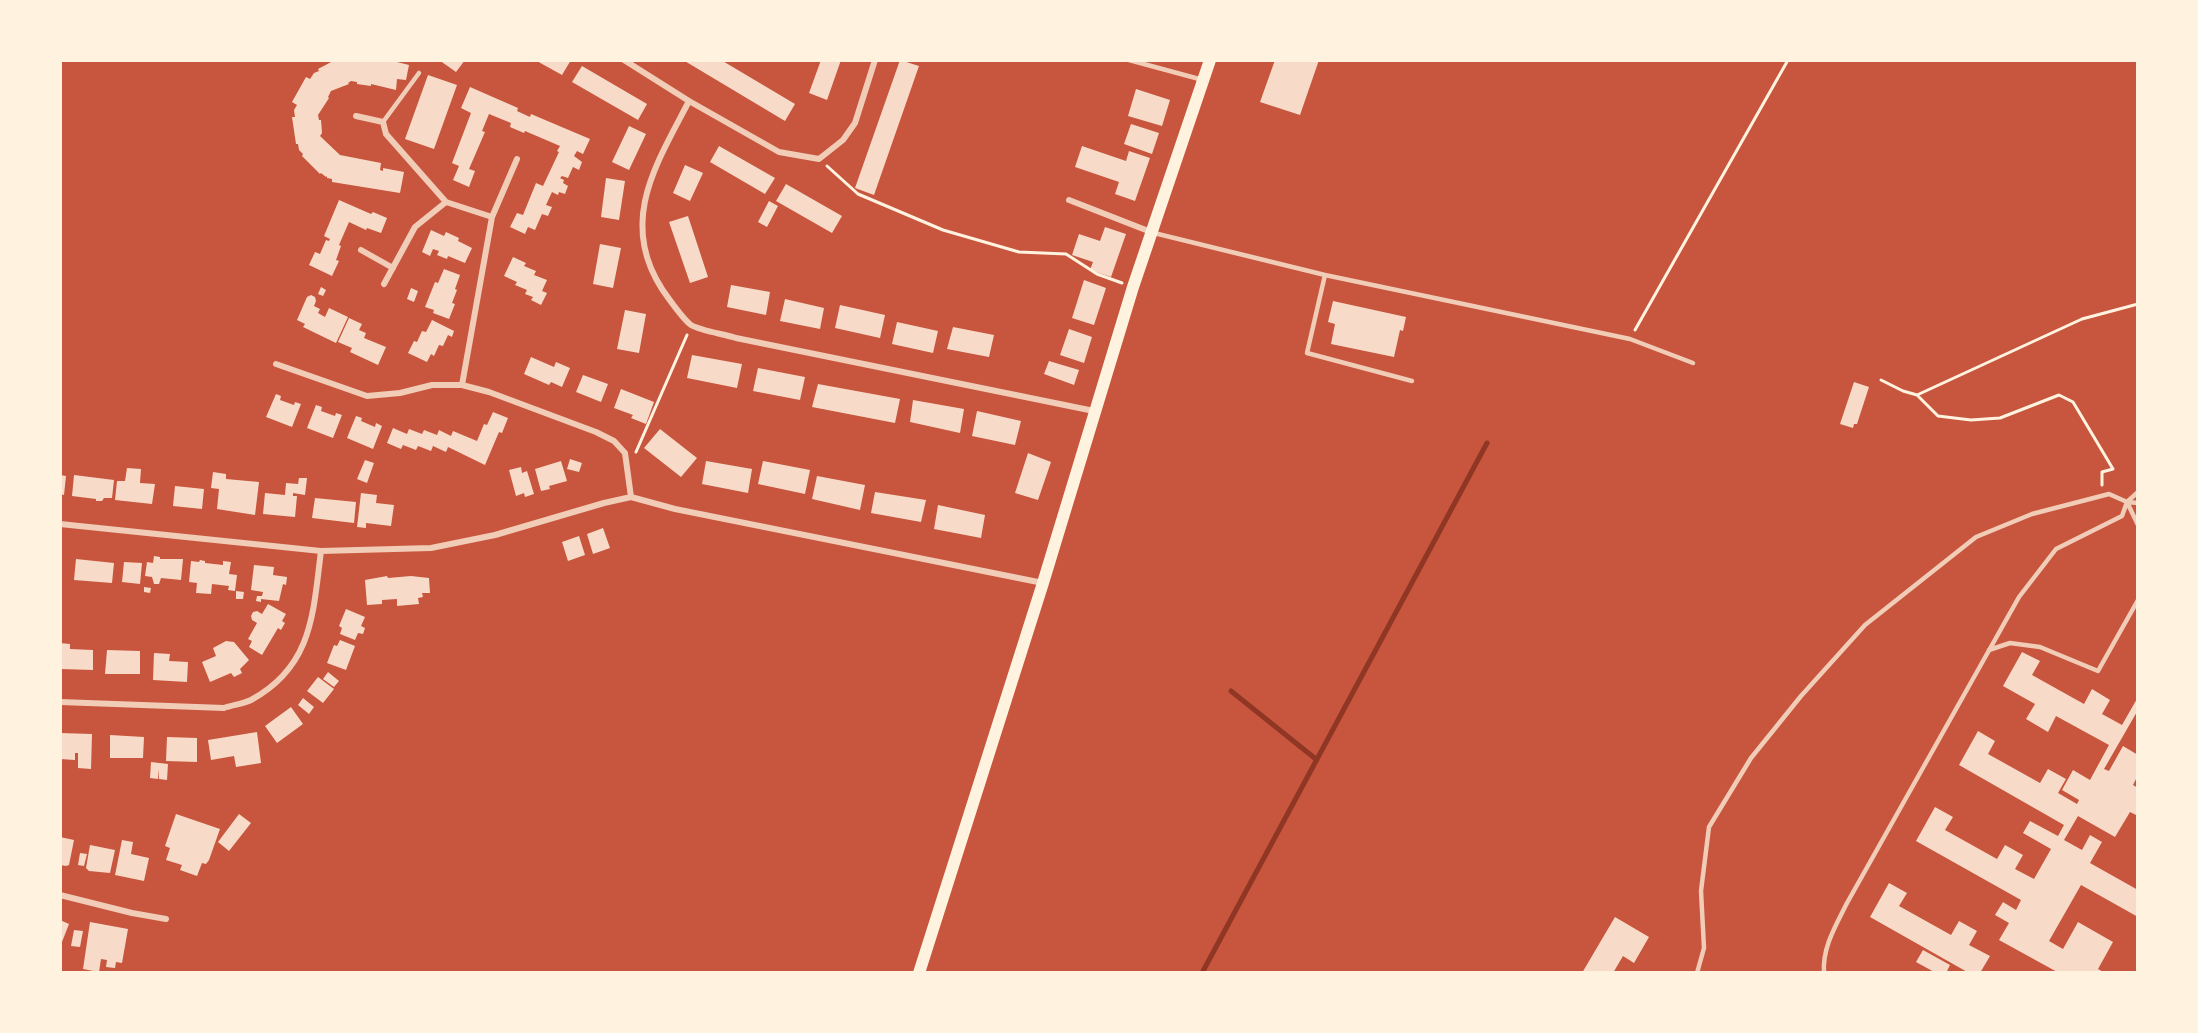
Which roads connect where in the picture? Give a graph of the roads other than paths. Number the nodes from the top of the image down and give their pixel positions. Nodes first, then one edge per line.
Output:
1 (624, 60) edge
2 (875, 60) edge
3 (1129, 60) edge
4 (1210, 60) edge
5 (419, 74) dead end
6 (1203, 80) junction
7 (689, 101) junction
8 (356, 116) dead end
9 (383, 122) junction
10 (517, 159) dead end
11 (1069, 200) dead end
12 (446, 202) junction
13 (492, 217) junction
14 (1151, 232) junction
15 (361, 250) dead end
16 (393, 268) junction
17 (1325, 275) junction
18 (384, 284) dead end
19 (1693, 363) dead end
20 (276, 364) dead end
21 (1412, 381) dead end
22 (462, 385) junction
23 (1094, 411) junction
24 (2138, 492) edge
25 (631, 497) junction
26 (2127, 502) junction
27 (2138, 503) edge
28 (60, 524) edge
29 (2138, 525) edge
30 (321, 551) junction
31 (1043, 583) junction
32 (2138, 600) edge
33 (1989, 650) junction
34 (60, 702) edge
35 (60, 896) edge
36 (166, 919) dead end
37 (919, 973) edge
38 (1697, 973) edge
39 (1824, 973) edge

1 - 7 street
2 - 7 street
3 - 6 lane
4 - 6 main road
5 - 9 lane
6 - 14 main road
7 - 23 street
8 - 9 street
9 - 12 street
10 - 13 street
11 - 14 street
12 - 13 street
12 - 16 street
13 - 22 street
14 - 17 lane
14 - 23 main road
15 - 16 street
16 - 18 street
17 - 19 lane
17 - 21 lane
20 - 22 street
22 - 25 street
23 - 31 main road
24 - 26 lane
25 - 30 street
25 - 31 street
26 - 27 lane
26 - 29 lane
26 - 33 lane
26 - 38 lane
28 - 30 street
30 - 34 street
31 - 37 main road
32 - 33 lane
33 - 39 lane
35 - 36 street

